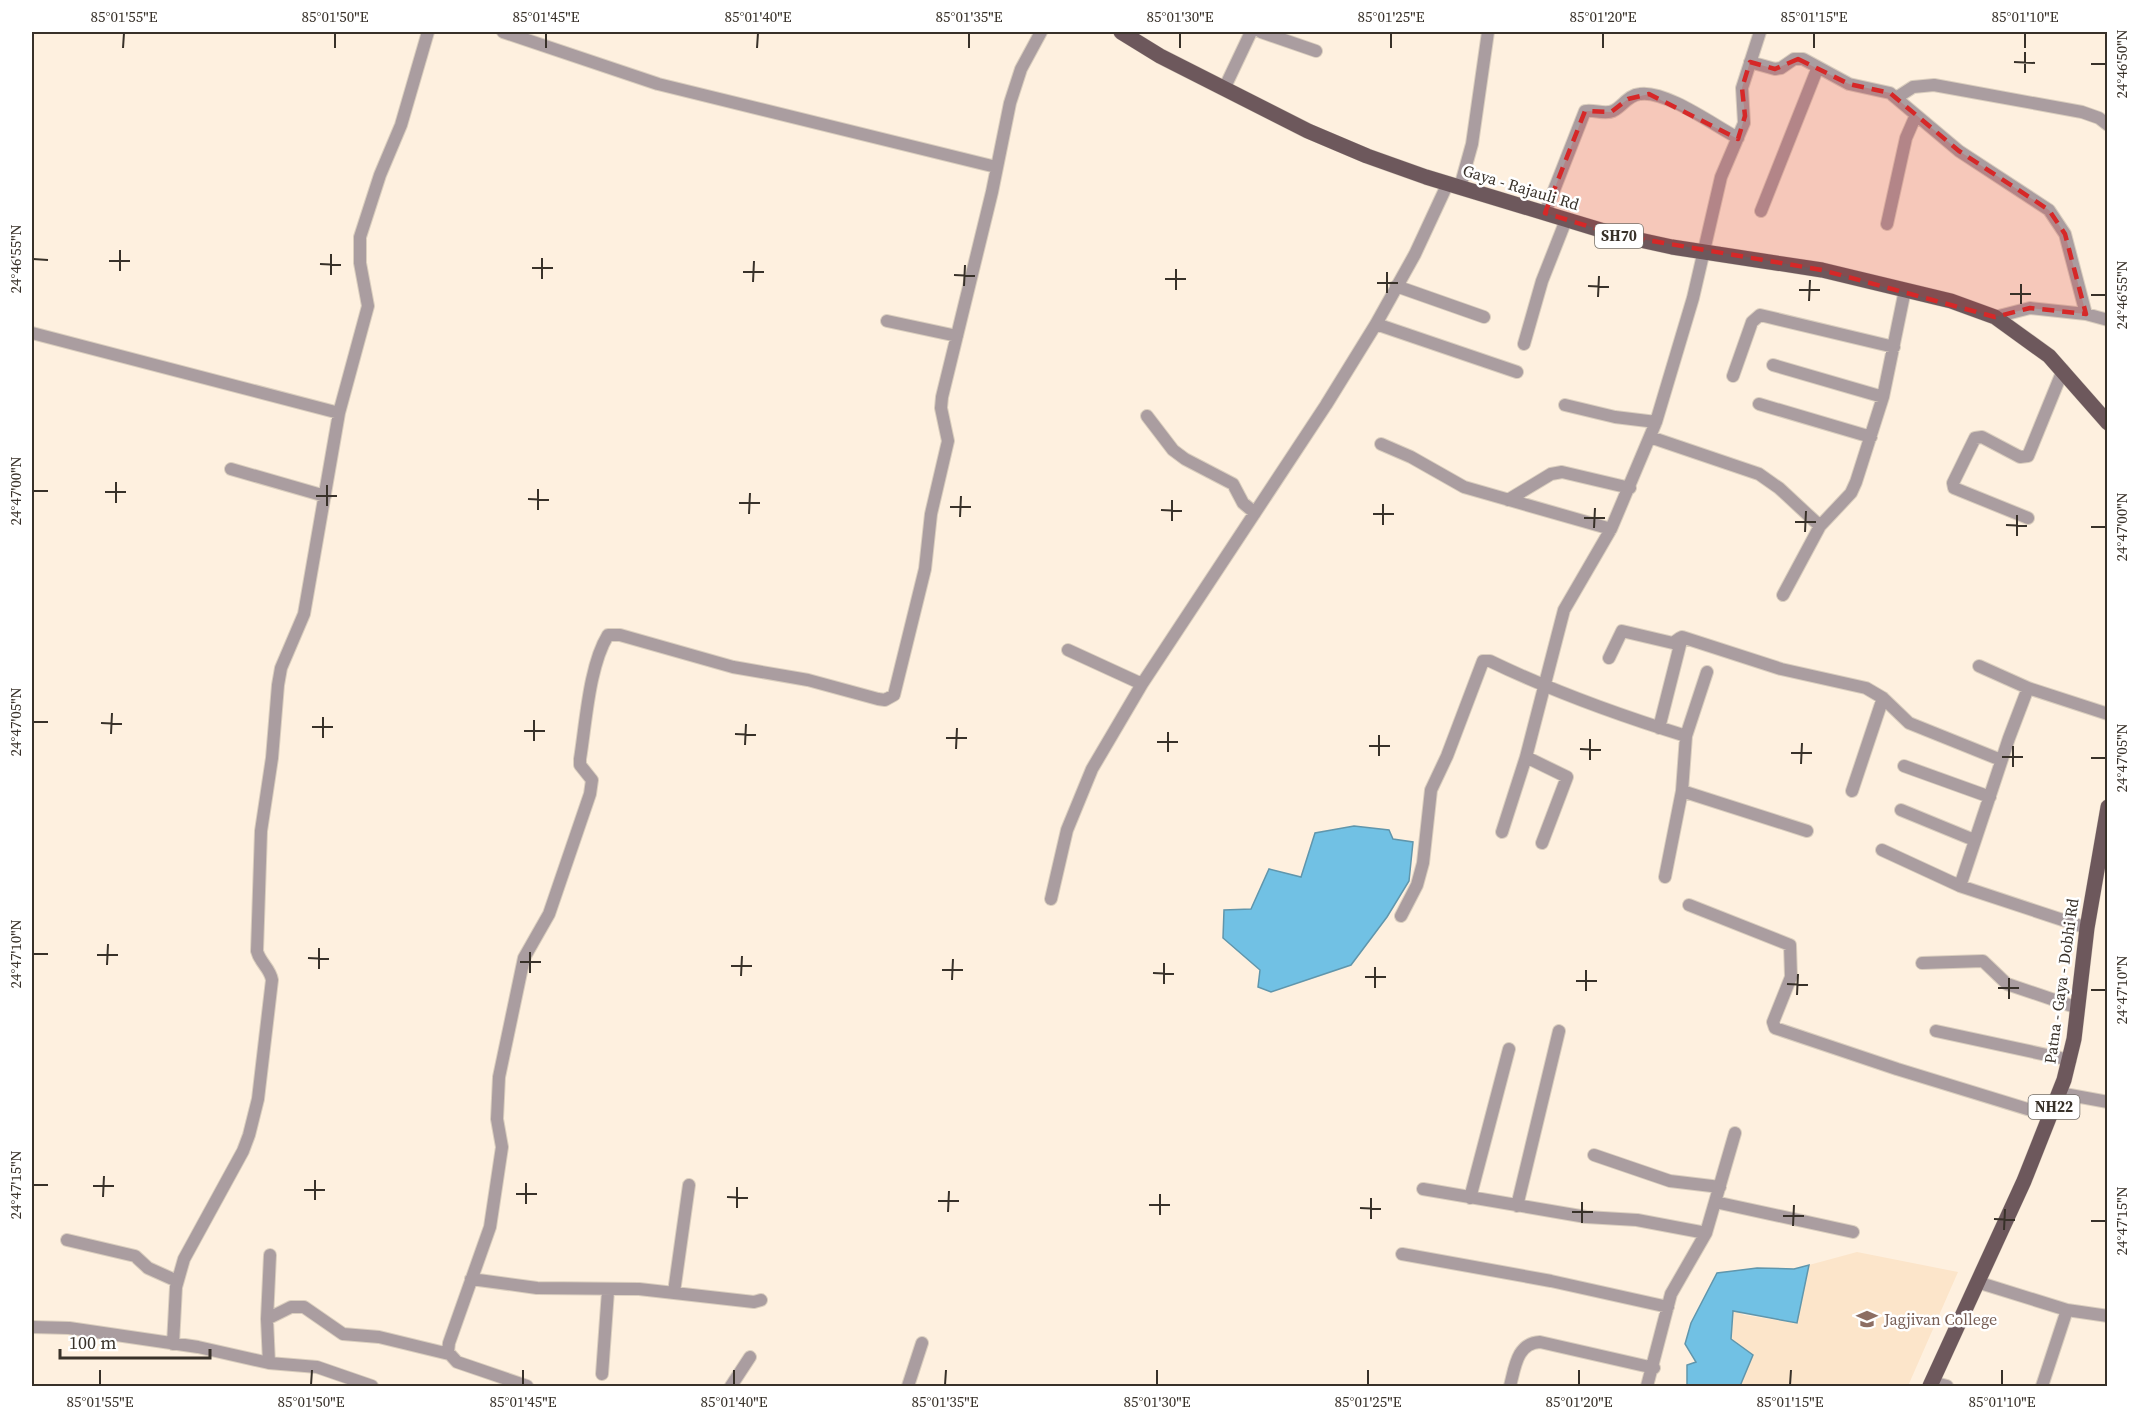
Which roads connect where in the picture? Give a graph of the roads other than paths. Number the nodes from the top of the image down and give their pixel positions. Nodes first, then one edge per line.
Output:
1 (428, 32) edge
2 (503, 32) edge
3 (1121, 32) edge
4 (1251, 32) edge
5 (1261, 32) edge
6 (1488, 32) edge
7 (1760, 32) edge
8 (1037, 33) edge
9 (1139, 37) edge
10 (1316, 51) dead end
11 (1750, 62) junction
12 (1818, 67) junction
13 (1224, 89) junction
14 (1896, 98) junction
15 (1916, 115) junction
16 (2108, 125) edge
17 (1738, 138) junction
18 (996, 167) junction
19 (1454, 185) junction
20 (1761, 211) dead end
21 (1545, 213) junction
22 (1566, 219) junction
23 (1887, 224) dead end
24 (1703, 252) junction
25 (1396, 286) junction
26 (1905, 290) junction
27 (2086, 314) junction
28 (1484, 317) dead end
29 (1995, 317) junction
30 (2108, 320) edge
31 (888, 321) dead end
32 (1376, 324) junction
33 (32, 333) edge
34 (957, 336) junction
35 (1524, 344) dead end
36 (1894, 347) junction
37 (1773, 365) dead end
38 (2063, 370) junction
39 (1517, 372) dead end
40 (1733, 376) dead end
41 (1883, 397) junction
42 (1758, 404) dead end
43 (1565, 405) dead end
44 (339, 413) junction
45 (1147, 416) dead end
46 (1656, 422) junction
47 (2108, 423) edge
48 (1650, 437) junction
49 (1871, 437) junction
50 (1381, 444) dead end
51 (231, 469) dead end
52 (1630, 488) junction
53 (325, 496) junction
54 (1508, 500) junction
55 (1255, 513) junction
56 (2028, 518) dead end
57 (1820, 526) junction
58 (1611, 529) junction
59 (1784, 595) dead end
60 (1680, 638) junction
61 (1068, 650) dead end
62 (1609, 658) dead end
63 (1979, 666) dead end
64 (1707, 672) dead end
65 (1142, 684) junction
66 (1543, 687) junction
67 (2028, 688) junction
68 (1883, 698) junction
69 (2108, 714) edge
70 (1659, 728) junction
71 (1686, 736) junction
72 (1526, 757) junction
73 (2001, 759) junction
74 (1905, 766) dead end
75 (1682, 791) junction
76 (1852, 791) dead end
77 (1990, 797) junction
78 (2108, 807) edge
79 (1901, 810) dead end
80 (1807, 831) dead end
81 (1502, 832) dead end
82 (1974, 840) junction
83 (1542, 843) dead end
84 (1882, 850) dead end
85 (1665, 877) dead end
86 (1960, 886) junction
87 (1051, 899) dead end
88 (1689, 905) dead end
89 (1401, 916) dead end
90 (2087, 928) junction
91 (1923, 963) dead end
92 (2078, 1008) junction
93 (1559, 1031) dead end
94 (1936, 1031) dead end
95 (1509, 1049) dead end
96 (2070, 1060) junction
97 (2059, 1093) junction
98 (2108, 1102) edge
99 (2050, 1116) junction
100 (1735, 1133) dead end
101 (1594, 1155) dead end
102 (689, 1185) dead end
103 (1720, 1187) junction
104 (1423, 1189) dead end
105 (1470, 1198) junction
106 (1715, 1202) junction
107 (1517, 1206) junction
108 (1853, 1232) dead end
109 (1706, 1233) junction
110 (67, 1240) dead end
111 (1402, 1254) dead end
112 (270, 1255) dead end
113 (471, 1279) junction
114 (177, 1281) junction
115 (1977, 1282) junction
116 (608, 1291) junction
117 (674, 1292) junction
118 (761, 1300) dead end
119 (1668, 1307) junction
120 (2067, 1310) junction
121 (2108, 1316) edge
122 (267, 1319) junction
123 (32, 1327) edge
124 (922, 1342) dead end
125 (173, 1344) junction
126 (449, 1354) junction
127 (750, 1357) dead end
128 (269, 1363) junction
129 (1654, 1368) junction
130 (602, 1374) dead end
131 (1931, 1384) edge
132 (372, 1386) edge
133 (527, 1386) edge
134 (731, 1386) edge
135 (908, 1386) edge
136 (1510, 1386) edge
137 (1647, 1386) edge
138 (1947, 1386) edge
139 (2042, 1386) edge

1 - 44 street
2 - 18 street
3 - 9 main road, Gaya - Rajauli Rd / SH70
4 - 13 street
5 - 10 street
6 - 19 street
7 - 11 street
8 - 18 street
9 - 13 main road, Gaya - Rajauli Rd / SH70
11 - 12 street
11 - 17 street
12 - 14 street
12 - 20 street
13 - 19 main road, Gaya - Rajauli Rd / SH70
14 - 15 street
14 - 16 street
15 - 23 street
15 - 27 street
17 - 21 street
17 - 24 street
18 - 34 street
19 - 21 main road, Gaya - Rajauli Rd / SH70
19 - 25 street
21 - 22 main road, Gaya - Rajauli Rd / SH70
22 - 24 main road, Gaya - Rajauli Rd / SH70
22 - 35 street
24 - 26 main road, Gaya - Rajauli Rd / SH70
24 - 46 street
25 - 28 street
25 - 32 street
26 - 29 main road, Gaya - Rajauli Rd / SH70
26 - 36 street
27 - 29 street
27 - 30 street
29 - 38 main road, Gaya - Rajauli Rd / SH70
31 - 34 street
32 - 39 street
32 - 55 street
33 - 44 street
34 - 113 street
36 - 40 street
36 - 41 street
37 - 41 street
38 - 47 main road, Gaya - Rajauli Rd / SH70
38 - 56 street
41 - 49 street
42 - 49 street
43 - 46 street
44 - 53 street
45 - 55 street
46 - 48 street
48 - 52 street
48 - 57 street
49 - 57 street
50 - 54 street
51 - 53 street
52 - 54 street
52 - 58 street
53 - 114 street
54 - 58 street
55 - 65 street
57 - 59 street
58 - 66 street
60 - 62 street
60 - 68 street
60 - 70 street
61 - 65 street
63 - 67 street
64 - 71 street
65 - 87 street
66 - 70 street
66 - 72 street
66 - 89 street
67 - 69 street
67 - 73 street
68 - 73 street
68 - 76 street
70 - 71 street
71 - 75 street
72 - 81 street
72 - 83 street
73 - 77 street
74 - 77 street
75 - 80 street
75 - 85 street
77 - 82 street
78 - 90 main road, Patna - Gaya - Dobhi Rd / NH22
79 - 82 street
82 - 86 street
84 - 86 street
86 - 90 street
88 - 99 street
90 - 92 main road, Patna - Gaya - Dobhi Rd / NH22
91 - 92 street
92 - 96 main road, Patna - Gaya - Dobhi Rd / NH22
93 - 107 street
94 - 96 street
95 - 105 street
96 - 97 main road, Patna - Gaya - Dobhi Rd / NH22
97 - 98 street
97 - 99 main road, Patna - Gaya - Dobhi Rd / NH22
99 - 115 main road, Patna - Gaya - Dobhi Rd / NH22
100 - 103 street
101 - 103 street
102 - 117 street
103 - 106 street
104 - 105 street
105 - 107 street
106 - 108 street
106 - 109 street
107 - 109 street
109 - 119 street
110 - 114 street
111 - 119 street
112 - 122 street
113 - 116 street
113 - 126 street
114 - 125 street
115 - 120 street
115 - 131 main road, Patna - Gaya - Dobhi Rd / NH22
116 - 117 street
116 - 130 street
117 - 118 street
119 - 129 street
120 - 121 street
120 - 139 street
122 - 126 street
122 - 128 street
123 - 125 street
124 - 135 street
125 - 128 street
126 - 133 street
127 - 134 street
128 - 132 street
129 - 136 street
129 - 137 street
131 - 138 street

